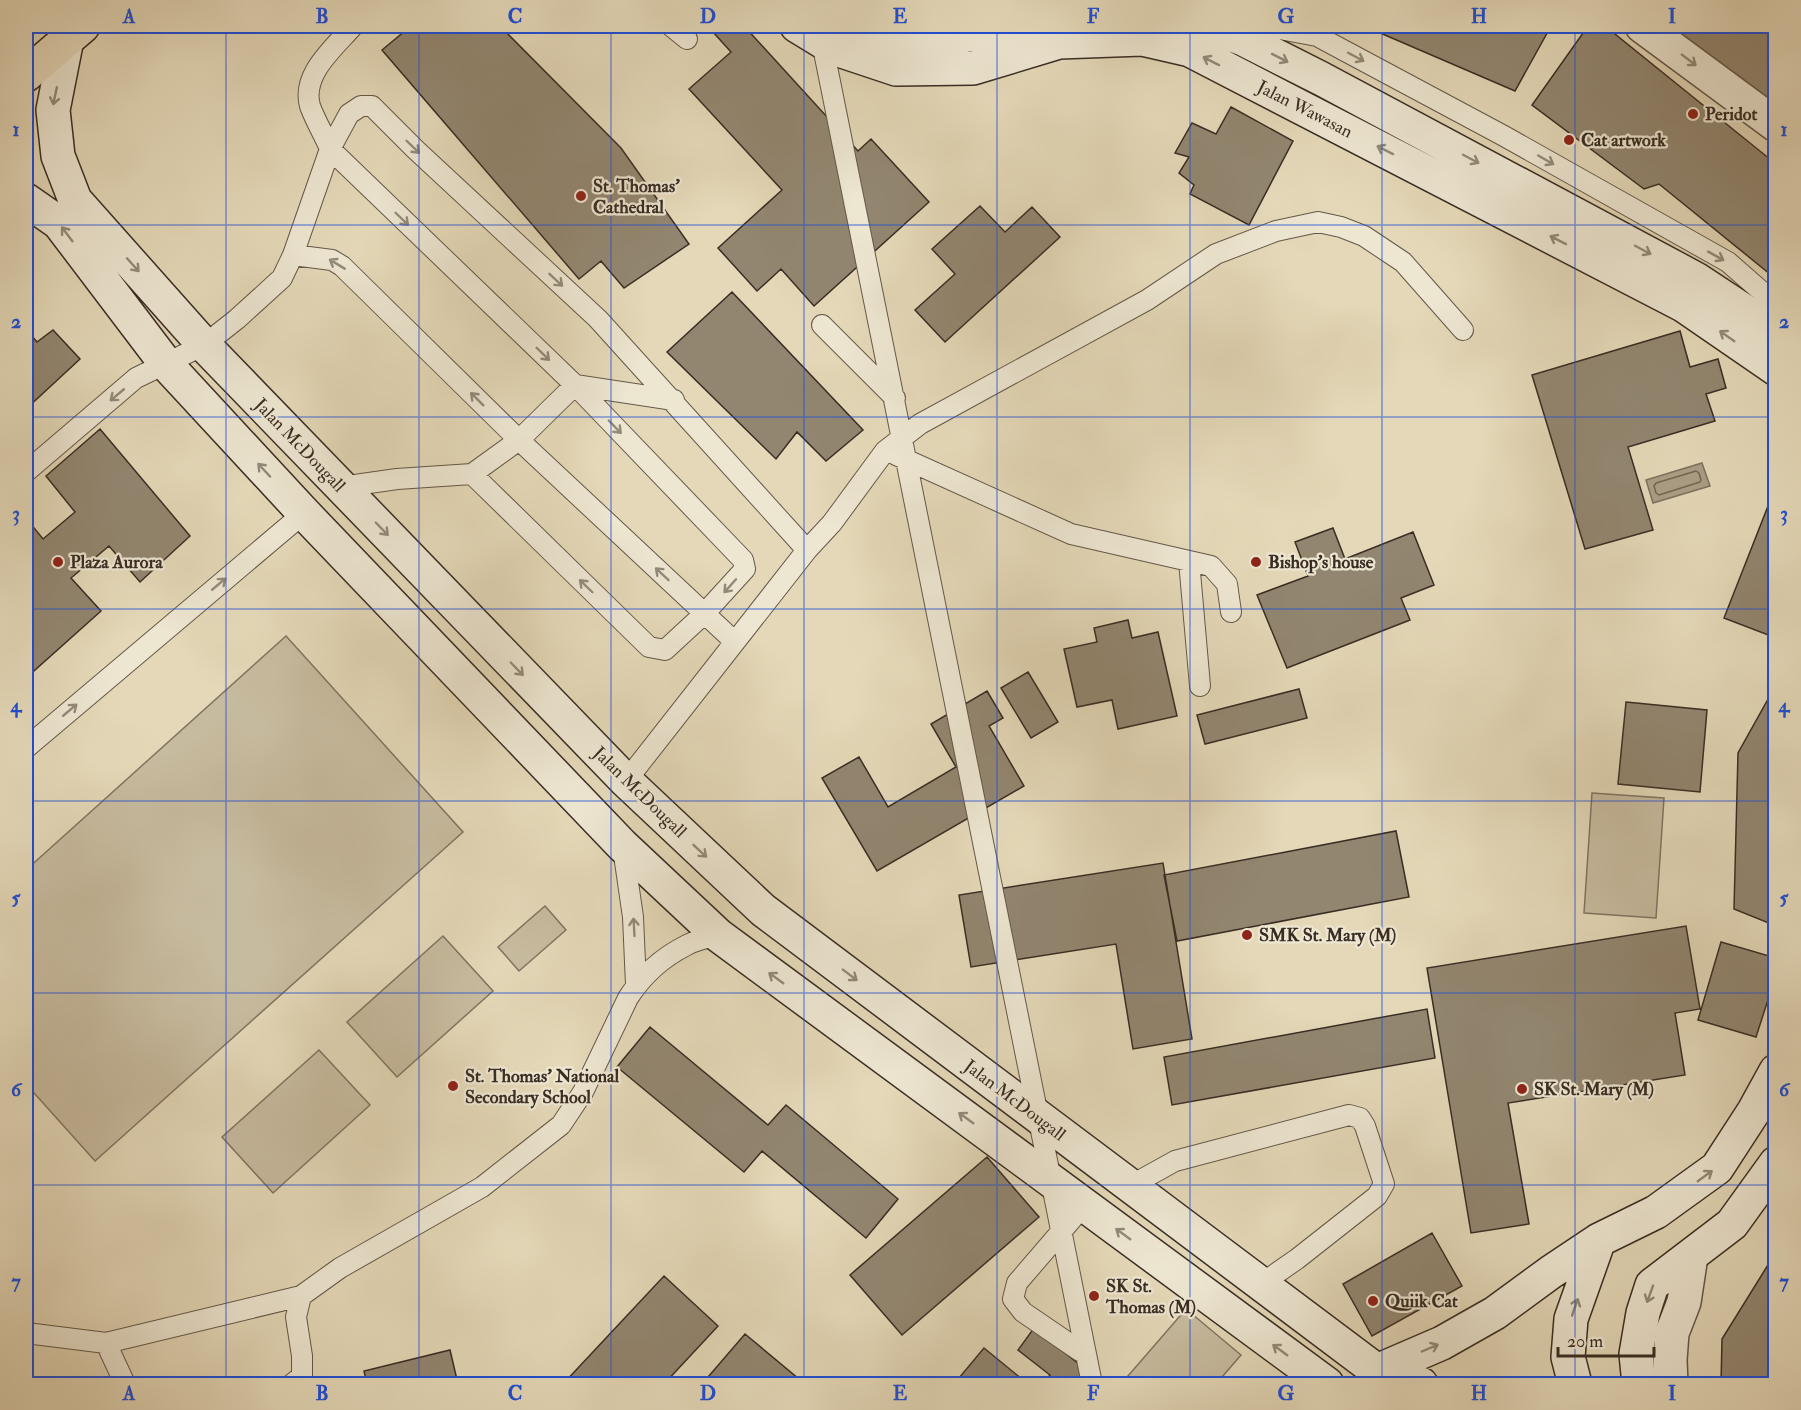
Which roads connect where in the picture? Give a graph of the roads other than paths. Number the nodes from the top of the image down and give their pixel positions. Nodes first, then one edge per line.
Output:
1 (353, 26) edge
2 (671, 26) edge
3 (797, 26) edge
4 (819, 26) edge
5 (847, 26) edge
6 (1018, 26) edge
7 (1207, 26) edge
8 (1642, 26) edge
9 (75, 32) edge
10 (687, 39) dead end
11 (1243, 39) junction
12 (26, 75) edge
13 (1776, 125) edge
14 (330, 149) junction
15 (26, 200) edge
16 (294, 255) junction
17 (1776, 304) edge
18 (822, 324) dead end
19 (1463, 330) dead end
20 (1776, 332) edge
21 (204, 345) junction
22 (166, 364) junction
23 (1776, 369) edge
24 (575, 385) junction
25 (674, 400) junction
26 (920, 424) junction
27 (519, 440) junction
28 (885, 451) junction
29 (26, 472) edge
30 (472, 474) junction
31 (341, 487) junction
32 (304, 513) junction
33 (807, 550) junction
34 (1189, 561) junction
35 (1231, 612) dead end
36 (704, 614) junction
37 (735, 642) junction
38 (1200, 687) dead end
39 (26, 748) edge
40 (626, 781) junction
41 (622, 845) junction
42 (718, 935) junction
43 (636, 985) junction
44 (1776, 1071) edge
45 (1776, 1163) edge
46 (1130, 1186) junction
47 (1084, 1205) junction
48 (1599, 1240) junction
49 (1691, 1256) junction
50 (1261, 1284) junction
51 (301, 1296) junction
52 (26, 1333) edge
53 (106, 1343) junction
54 (1080, 1351) dead end
55 (1377, 1371) junction
56 (125, 1384) edge
57 (292, 1384) edge
58 (1092, 1384) edge
59 (1327, 1384) edge
60 (1421, 1384) edge
61 (1575, 1384) edge
62 (1639, 1384) edge
63 (1671, 1384) edge

1 - 14 lane
2 - 10 lane
23 -> 3 main road, Jalan Wawasan
4 - 58 lane
5 - 6 main road
7 - 11 main road, Jalan Wawasan
8 -> 13 main road
9 - 12 main road
9 -> 21 main road, Jalan McDougall
11 -> 17 lane
11 -> 20 main road, Jalan Wawasan
14 - 16 lane
14 -> 24 lane
14 -> 25 lane
22 -> 15 main road
16 - 21 lane
27 -> 16 lane
18 - 26 lane
19 - 26 lane
21 - 22 lane
21 - 31 main road, Jalan McDougall
22 -> 29 lane
32 -> 22 main road
24 - 25 lane
24 - 27 lane
24 -> 36 lane
25 - 33 lane
26 - 28 lane
27 - 30 lane
36 -> 27 lane
28 - 33 lane
28 - 34 lane
30 - 31 lane
36 -> 30 lane
31 -> 40 main road, Jalan McDougall
39 -> 32 lane
32 - 41 main road
33 - 37 lane
34 - 35 lane
34 - 38 lane
36 - 37 lane
37 - 40 lane
40 -> 46 main road, Jalan McDougall
41 - 42 main road
43 -> 41 lane
42 - 43 lane
47 -> 42 main road
43 - 51 lane
48 -> 44 main road
45 - 49 main road
46 - 50 main road, Jalan McDougall
46 - 50 lane
47 - 54 lane
59 -> 47 main road
55 -> 48 main road
61 -> 48 main road
49 -> 62 main road
49 - 63 main road
50 - 55 main road, Jalan McDougall
51 - 53 lane
51 - 57 lane
52 - 53 lane
53 - 56 lane
55 - 60 main road, Jalan McDougall

